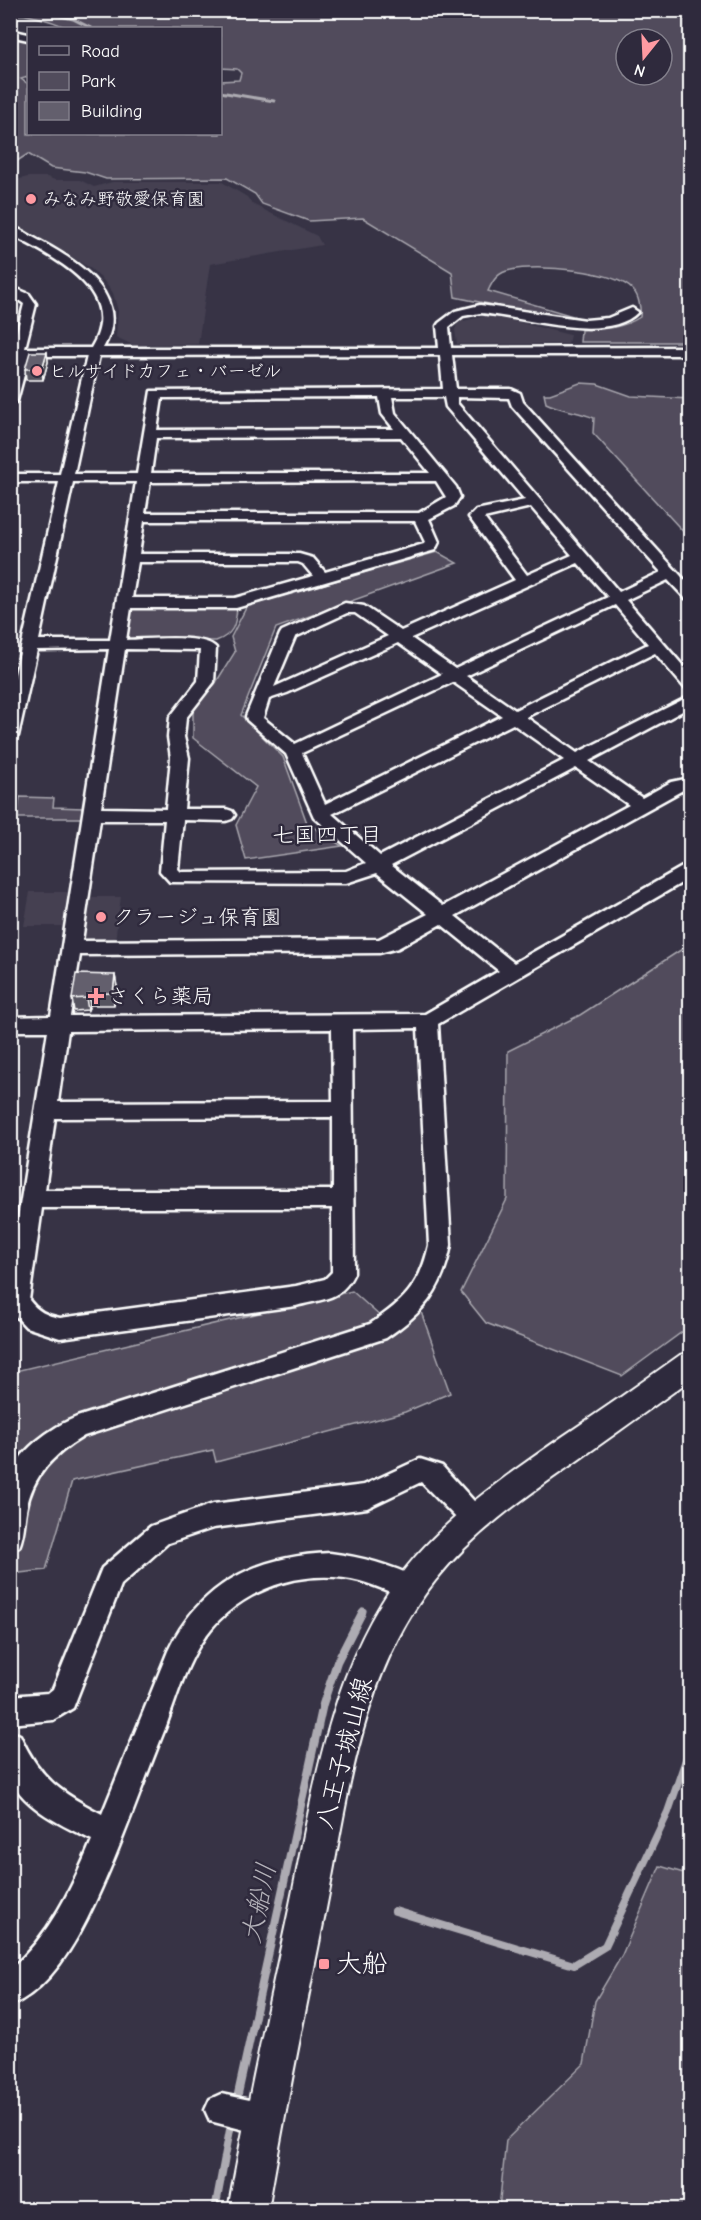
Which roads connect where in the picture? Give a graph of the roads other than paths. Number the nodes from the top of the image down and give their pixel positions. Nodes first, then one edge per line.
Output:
1 (10, 33) edge
2 (27, 37) edge
3 (10, 229) edge
4 (10, 238) edge
5 (10, 289) edge
6 (632, 312) dead end
7 (10, 320) edge
8 (26, 320) junction
9 (446, 351) junction
10 (690, 351) edge
11 (17, 352) edge
12 (94, 352) junction
13 (450, 392) junction
14 (385, 393) junction
15 (11, 396) edge
16 (405, 433) junction
17 (151, 434) junction
18 (440, 477) junction
19 (10, 478) edge
20 (66, 478) junction
21 (144, 478) junction
22 (536, 502) junction
23 (138, 517) junction
24 (422, 517) junction
25 (581, 556) junction
26 (132, 558) junction
27 (670, 573) junction
28 (322, 578) junction
29 (525, 581) junction
30 (690, 595) edge
31 (618, 599) junction
32 (124, 603) junction
33 (401, 637) junction
34 (31, 645) junction
35 (118, 645) junction
36 (657, 646) junction
37 (456, 676) junction
38 (690, 684) edge
39 (262, 696) junction
40 (690, 701) edge
41 (515, 716) junction
42 (10, 736) edge
43 (293, 751) junction
44 (576, 760) junction
45 (690, 783) edge
46 (642, 806) junction
47 (320, 813) junction
48 (92, 814) junction
49 (174, 815) junction
50 (226, 815) dead end
51 (378, 864) junction
52 (690, 870) edge
53 (443, 916) junction
54 (72, 948) junction
55 (514, 973) junction
56 (428, 1021) junction
57 (10, 1024) edge
58 (60, 1024) junction
59 (342, 1024) junction
60 (344, 1109) junction
61 (46, 1110) junction
62 (32, 1199) junction
63 (344, 1199) junction
64 (690, 1364) edge
65 (474, 1519) junction
66 (10, 1539) edge
67 (411, 1588) junction
68 (10, 1710) edge
69 (10, 1745) edge
70 (109, 1833) junction
71 (10, 1991) edge
72 (248, 2210) edge

1 - 2 street
3 - 12 street
4 - 12 street
5 - 8 street
6 - 9 street
7 - 8 street
8 - 11 street
9 - 10 street
9 - 12 street
9 - 13 street
11 - 12 street
11 - 15 street
12 - 20 street
13 - 14 street
13 - 22 street
13 - 27 street
14 - 16 street
14 - 17 street
16 - 17 street
16 - 18 street
17 - 21 street
18 - 21 street
18 - 24 street
19 - 20 street
20 - 21 street
20 - 34 street
21 - 23 street
22 - 25 street
22 - 29 street
23 - 24 street
23 - 26 street
24 - 28 street
25 - 29 street
25 - 31 street
26 - 28 street
26 - 32 street
27 - 30 street
27 - 31 street
28 - 32 street
29 - 33 street
31 - 36 street
31 - 37 street
32 - 35 street
33 - 37 street
33 - 39 street
33 - 39 street
34 - 35 street
34 - 42 street
35 - 48 street
35 - 49 street
36 - 38 street
36 - 41 street
37 - 41 street
37 - 43 street
39 - 43 street
40 - 44 street
41 - 44 street
41 - 47 street
43 - 47 street
44 - 46 street
44 - 51 street
45 - 46 street
46 - 53 street
47 - 51 street
48 - 49 street
48 - 54 street
49 - 50 street
49 - 51 street
51 - 53 street
52 - 55 street
53 - 54 street
53 - 55 street
54 - 58 street
55 - 56 street
56 - 59 street
56 - 66 street
57 - 58 street
58 - 59 street
58 - 61 street
59 - 60 street
60 - 61 street
60 - 63 street
61 - 62 street
62 - 63 street
62 - 63 street
64 - 65 main road, 八王子城山線
65 - 67 main road, 八王子城山線
65 - 68 street
67 - 70 street
67 - 72 main road, 八王子城山線
69 - 70 street
70 - 71 street

